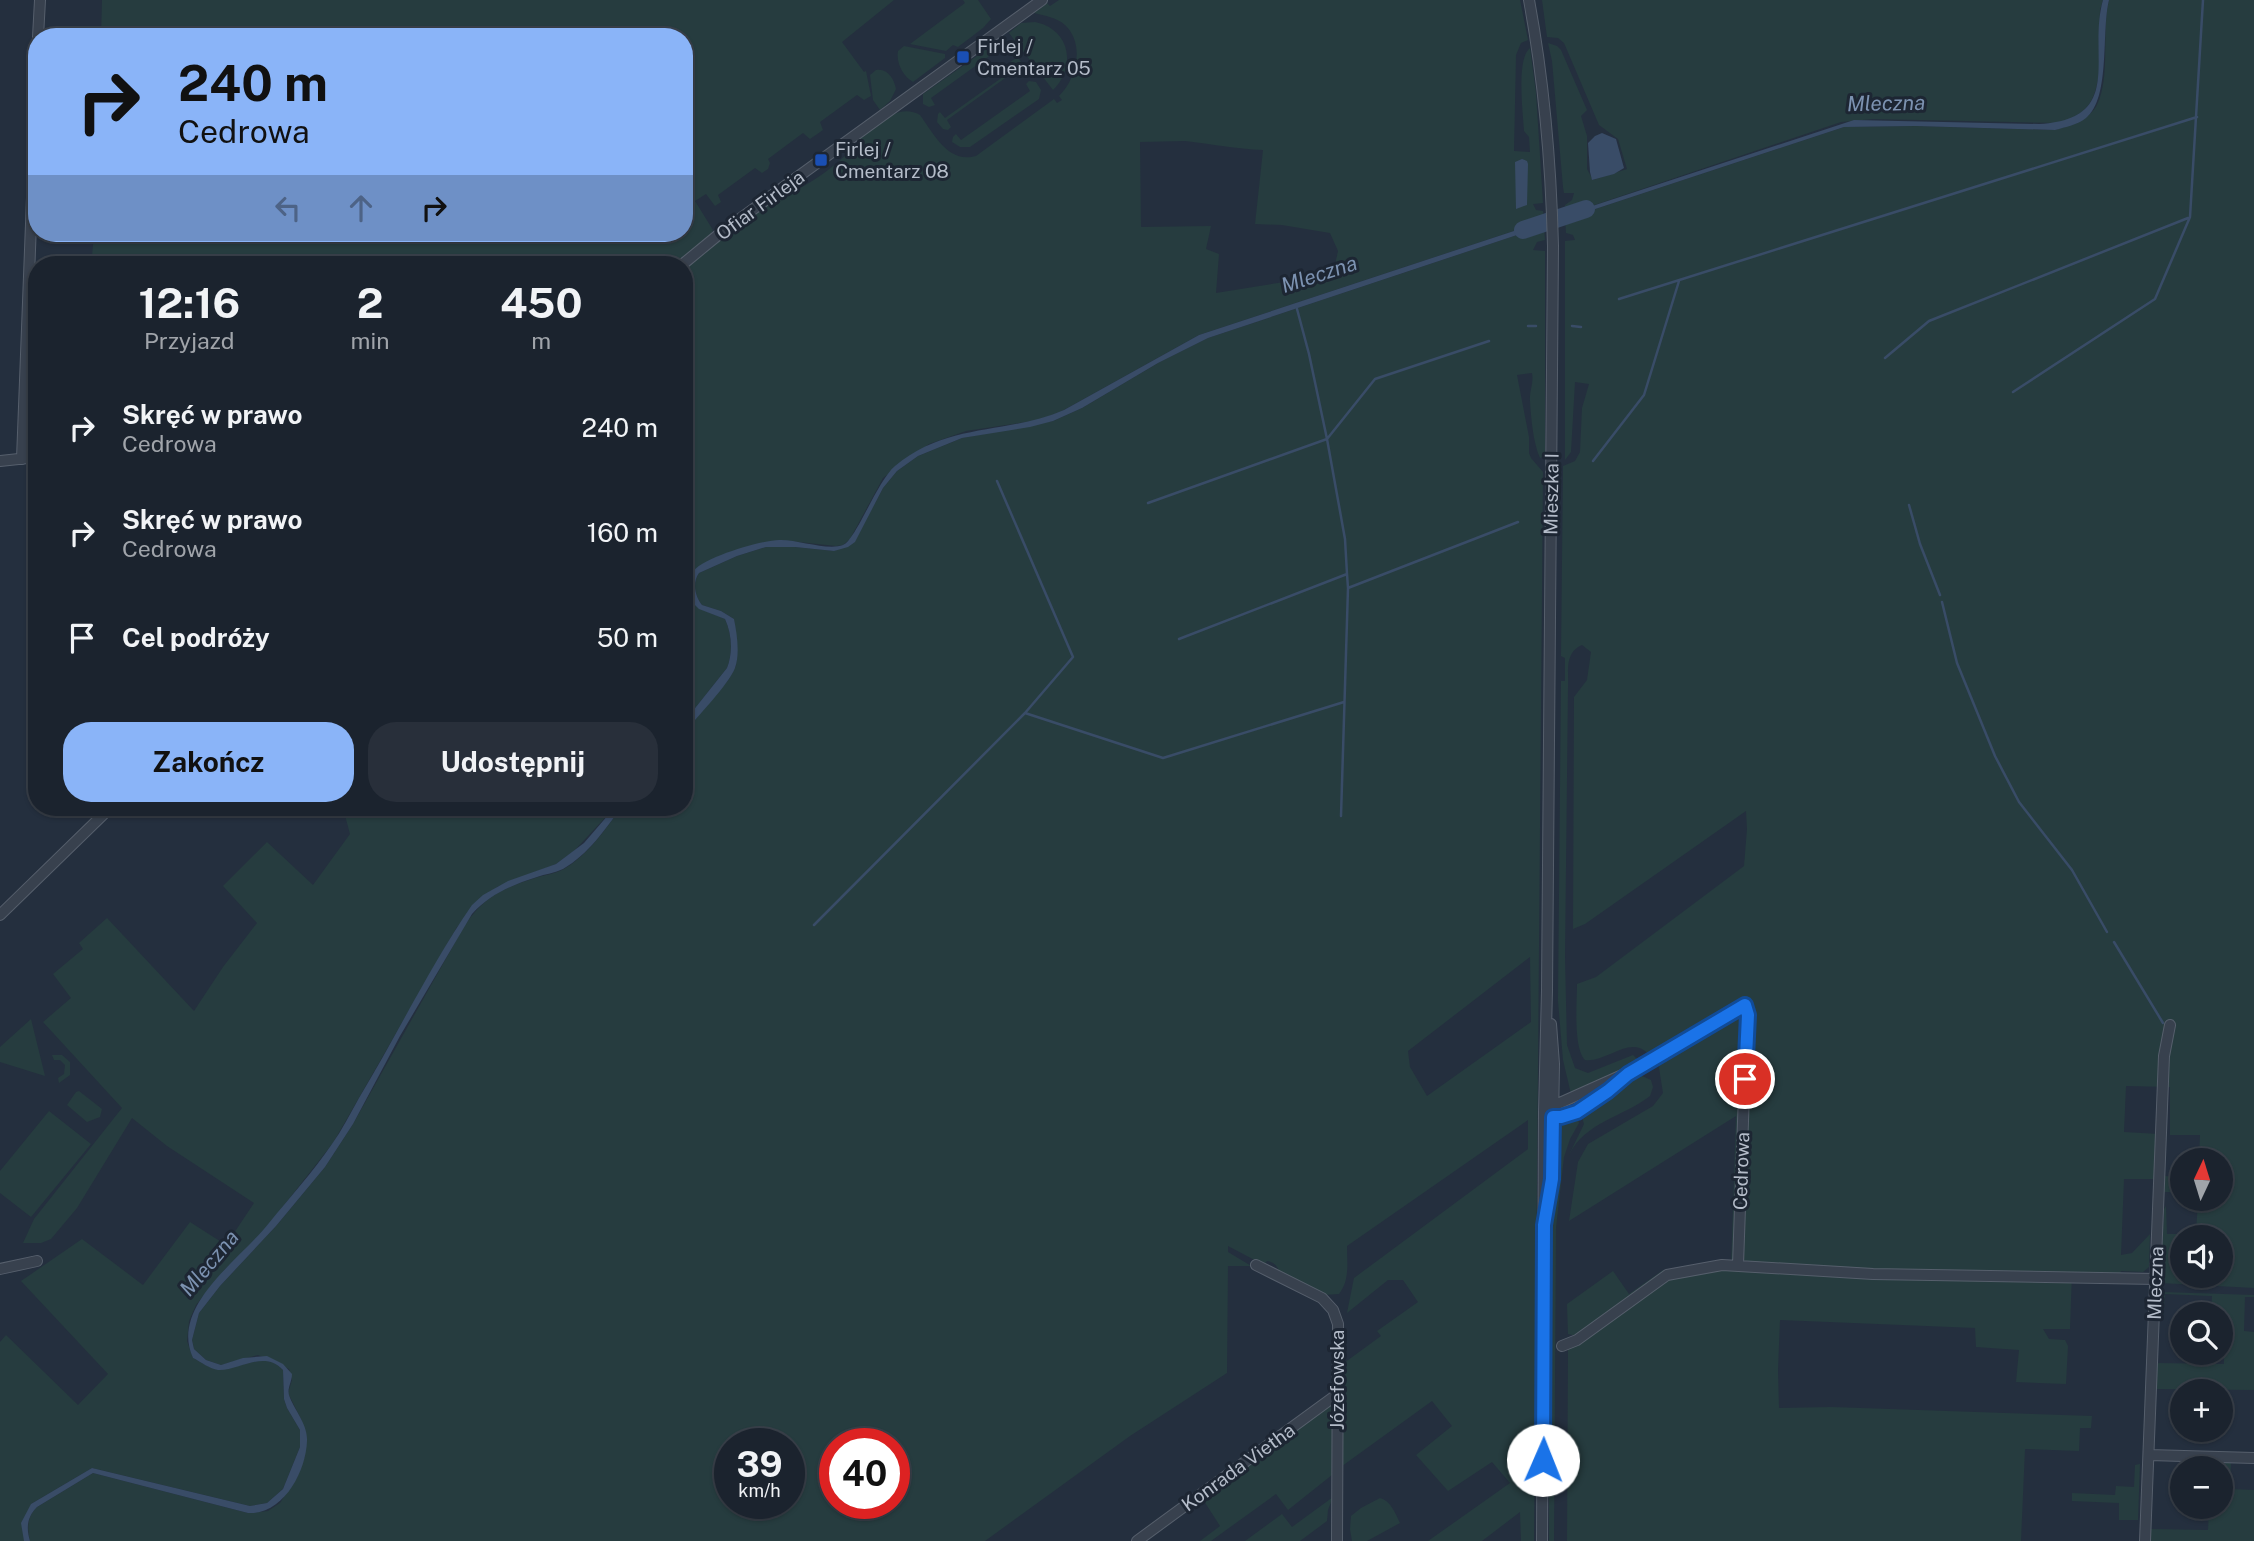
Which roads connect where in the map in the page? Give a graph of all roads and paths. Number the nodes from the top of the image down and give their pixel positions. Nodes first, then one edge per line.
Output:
1 (40, 0) edge
2 (1042, 0) edge
3 (1529, 0) edge
4 (38, 28) edge
5 (693, 256) edge
6 (28, 302) edge
7 (28, 458) edge
8 (22, 459) junction
9 (0, 461) edge
10 (102, 816) edge
11 (0, 915) edge
12 (1547, 990) junction
13 (2170, 1025) dead end
14 (1628, 1074) junction
15 (1553, 1089) junction
16 (1566, 1100) junction
17 (1550, 1112) junction
18 (37, 1261) dead end
19 (1256, 1265) dead end
20 (1738, 1265) junction
21 (0, 1269) edge
22 (2155, 1279) junction
23 (1562, 1346) dead end
24 (1339, 1392) junction
25 (2149, 1455) junction
26 (2254, 1458) edge
27 (1137, 1541) edge
28 (1337, 1541) edge
29 (1542, 1541) edge
30 (2145, 1541) edge

1 - 4 street
2 - 5 street, Ofiar Firleja
3 - 12 street, Mieszka I
6 - 8 street
7 - 8 street
8 - 9 street
10 - 11 street
12 - 15 street, Mieszka I
12 - 17 street, Mieszka I
13 - 22 street, Mleczna
14 - 16 street, Cedrowa
14 - 17 street, Cedrowa
14 - 20 street, Cedrowa
15 - 16 street
15 - 17 street, Mieszka I
16 - 17 street, Cedrowa
17 - 29 street, Mieszka I
18 - 21 street
19 - 24 street, Józefowska
20 - 22 street
20 - 23 street
22 - 25 street, Mleczna
24 - 27 street, Konrada Vietha
24 - 28 street, Józefowska
25 - 26 street
25 - 30 street, Mleczna

